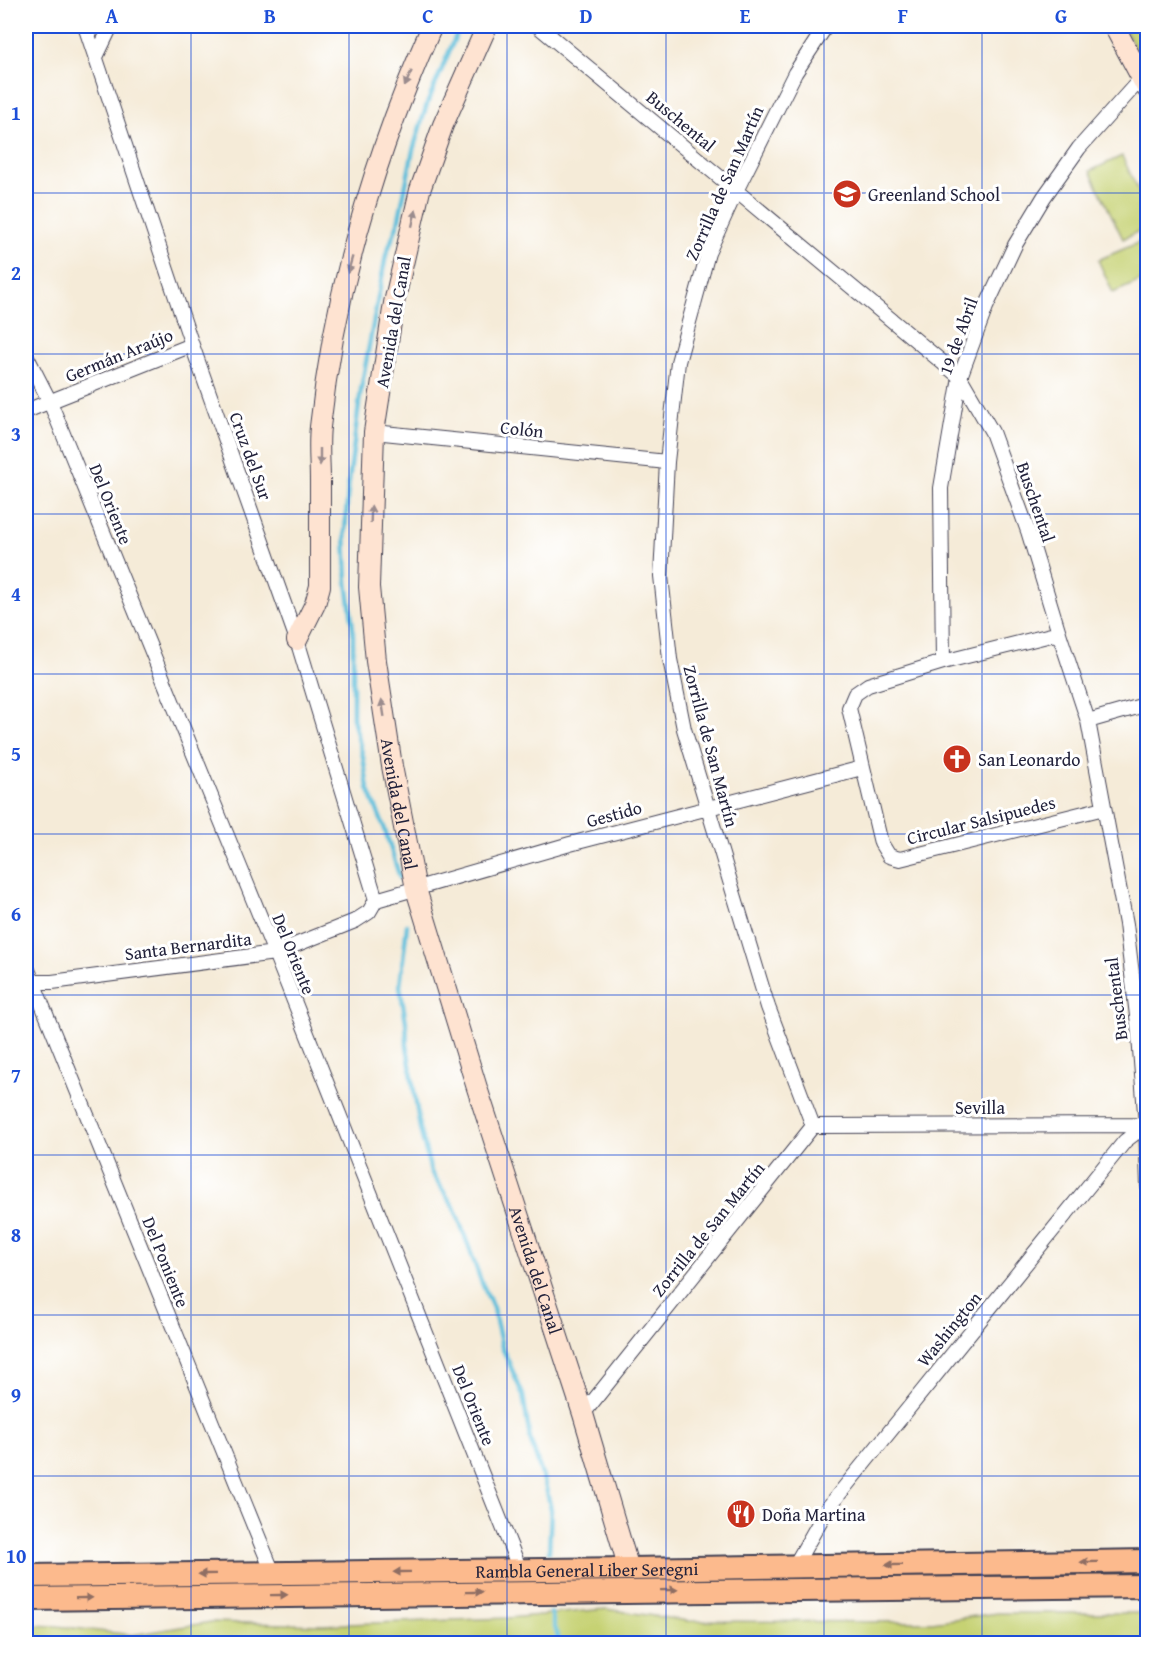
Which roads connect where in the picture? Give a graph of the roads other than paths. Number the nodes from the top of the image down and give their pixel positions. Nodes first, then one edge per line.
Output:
1 (85, 26) edge
2 (111, 26) edge
3 (432, 26) edge
4 (487, 26) edge
5 (538, 26) edge
6 (826, 26) edge
7 (1114, 26) edge
8 (96, 57) junction
9 (1146, 79) edge
10 (736, 191) junction
11 (192, 345) junction
12 (26, 355) edge
13 (960, 377) junction
14 (50, 402) junction
15 (26, 411) edge
16 (374, 432) junction
17 (667, 462) junction
18 (1059, 633) junction
19 (297, 640) junction
20 (943, 662) junction
21 (1148, 704) edge
22 (1088, 721) junction
23 (862, 768) junction
24 (707, 807) junction
25 (1104, 808) junction
26 (416, 890) junction
27 (376, 900) junction
28 (275, 953) junction
29 (26, 965) edge
30 (29, 982) edge
31 (1147, 1125) edge
32 (813, 1126) junction
33 (1148, 1186) edge
34 (583, 1414) junction
35 (1148, 1561) edge
36 (794, 1567) junction
37 (629, 1569) junction
38 (520, 1570) junction
39 (273, 1573) junction
40 (26, 1576) edge
41 (1148, 1586) edge
42 (26, 1599) edge

1 - 8 street, Cruz del Sur
2 - 8 street
3 -> 19 street
16 -> 4 street, Avenida del Canal
5 - 10 street, Buschental
6 - 10 street, Zorrilla de San Martín
7 - 9 street
8 - 11 street, Cruz del Sur
9 - 13 street, 19 de Abril
10 - 13 street, Buschental
10 - 17 street, Zorrilla de San Martín
11 - 14 street, Germán Araújo
11 - 19 street, Cruz del Sur
12 - 14 street, Del Oriente
13 - 18 street, Buschental
13 - 20 street, 19 de Abril
14 - 15 street, Germán Araújo
14 - 28 street, Del Oriente
16 - 17 street, Colón
26 -> 16 street, Avenida del Canal
17 - 24 street, Zorrilla de San Martín
18 - 20 street, Circular Salsipuedes
18 - 22 street, Buschental
19 - 27 street, Cruz del Sur
20 - 23 street, Circular Salsipuedes
21 - 22 street
22 - 25 street, Buschental
23 - 24 street, Gestido
23 - 25 street, Circular Salsipuedes
24 - 26 street, Gestido
24 - 32 street, Zorrilla de San Martín
25 - 31 street, Buschental
26 - 27 street, Gestido
26 - 34 street, Avenida del Canal
27 - 28 street, Santa Bernardita
28 - 30 street, Santa Bernardita
28 - 38 street, Del Oriente
29 - 30 street, Del Poniente
30 - 39 street, Del Poniente
31 - 32 street, Sevilla
31 - 33 street, Buschental
31 - 36 street, Washington
32 - 34 street, Zorrilla de San Martín
34 - 37 street, Avenida del Canal
35 -> 36 main road, Rambla General Liber Seregni
36 - 37 main road, Rambla General Liber Seregni
37 - 38 main road, Rambla General Liber Seregni
38 -> 39 main road, Rambla General Liber Seregni
39 -> 40 main road, Rambla General Liber Seregni
42 -> 41 main road, Rambla General Liber Seregni

